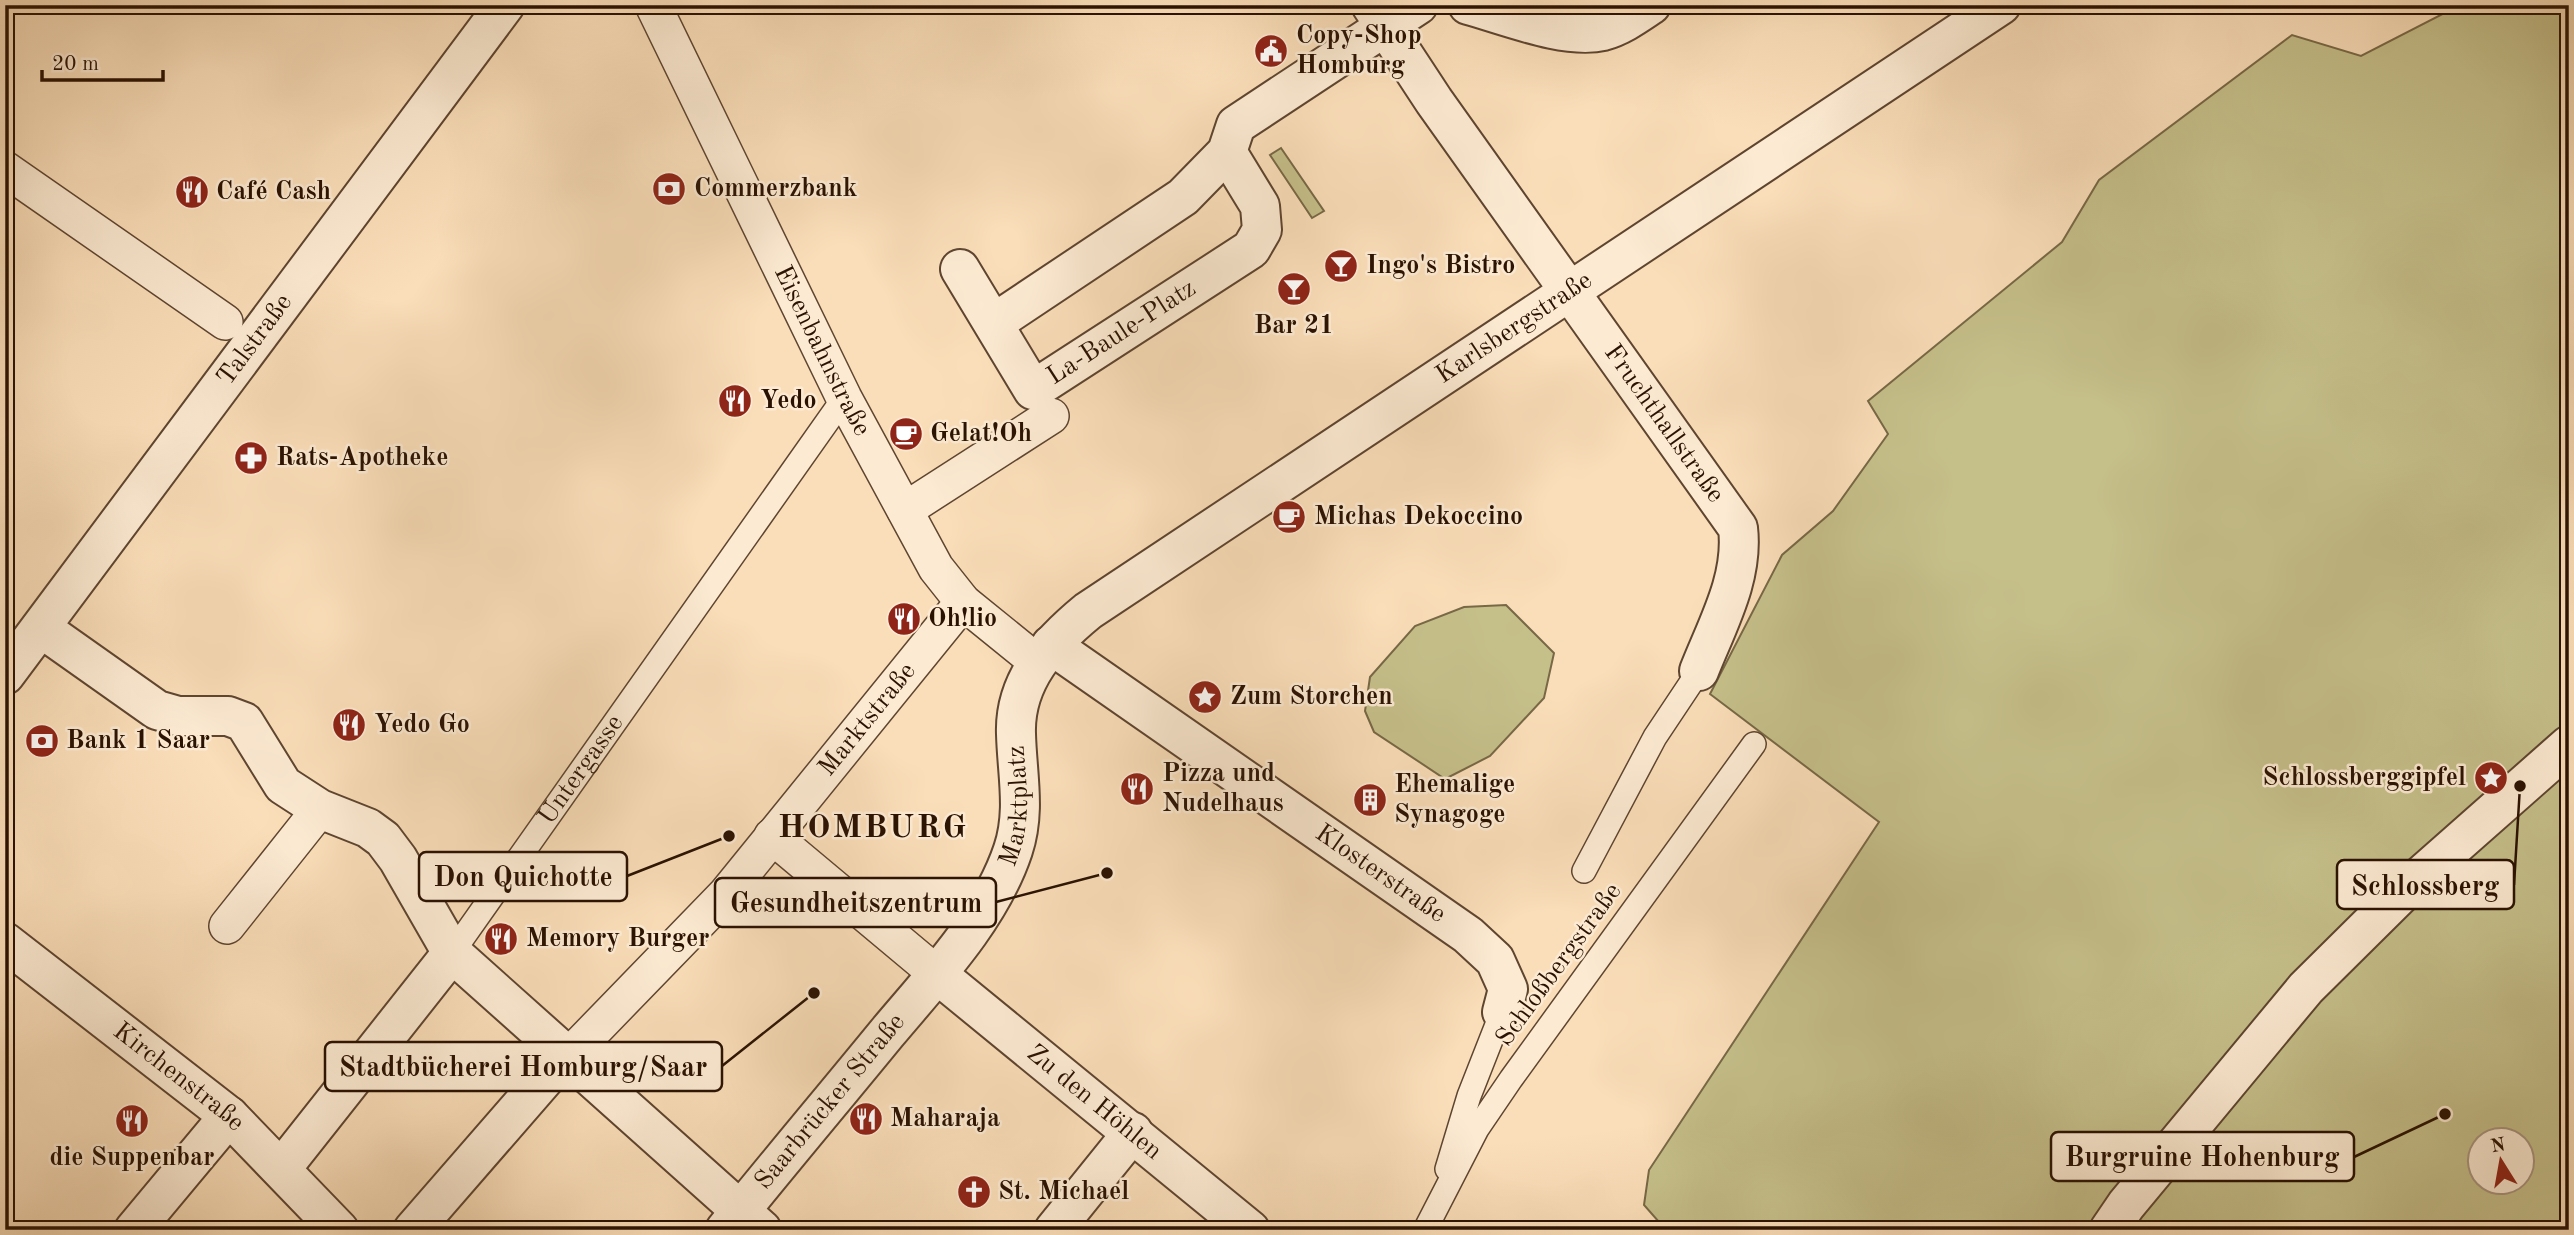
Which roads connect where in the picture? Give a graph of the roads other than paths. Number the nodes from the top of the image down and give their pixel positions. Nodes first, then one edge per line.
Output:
1 (505, 5) edge
2 (653, 5) edge
3 (1418, 5) edge
4 (1468, 5) edge
5 (1651, 5) edge
6 (2001, 5) edge
7 (1378, 16) edge
8 (1558, 17) edge
9 (1227, 152) junction
10 (5, 169) edge
11 (960, 269) dead end
12 (1569, 291) junction
13 (225, 321) dead end
14 (994, 323) junction
15 (844, 398) junction
16 (1051, 416) dead end
17 (905, 510) junction
18 (963, 602) junction
19 (41, 628) junction
20 (1044, 654) junction
21 (7, 670) edge
22 (1699, 671) joint
23 (1754, 744) dead end
24 (2569, 745) edge
25 (320, 808) junction
26 (772, 836) junction
27 (1584, 871) dead end
28 (227, 926) dead end
29 (5, 942) edge
30 (452, 953) junction
31 (937, 974) junction
32 (1502, 1012) joint
33 (567, 1058) junction
34 (229, 1116) junction
35 (1133, 1132) junction
36 (282, 1168) junction
37 (1439, 1202) junction
38 (742, 1223) edge
39 (134, 1230) edge
40 (339, 1230) edge
41 (413, 1230) edge
42 (1054, 1230) edge
43 (1250, 1230) edge
44 (1425, 1230) edge
45 (2109, 1230) edge

1 - 19 street, Talstraße
2 - 15 street, Eisenbahnstraße
3 - 7 street
4 - 8 street
5 - 8 street
6 - 12 street, Karlsbergstraße
7 - 9 street
7 - 12 street, Fruchthallstraße
9 - 14 street
9 - 14 street, La-Baule-Platz
10 - 13 street
11 - 14 street
12 - 20 street, Karlsbergstraße
12 - 22 street, Fruchthallstraße
15 - 17 street, Eisenbahnstraße
15 - 30 lane, Untergasse
16 - 17 street, La-Baule-Platz
17 - 18 street, Eisenbahnstraße
18 - 20 street, Eisenbahnstraße
18 - 26 street, Marktstraße
19 - 21 street, Talstraße
19 - 25 street
20 - 31 street, Marktplatz
20 - 32 street, Klosterstraße
22 - 27 lane, Fruchthallstraße
23 - 37 lane, Schloßbergstraße
24 - 45 street
25 - 28 street
25 - 30 street
26 - 31 street
26 - 33 street, Marktstraße
29 - 34 street, Kirchenstraße
30 - 33 street
30 - 36 street, Untergasse
31 - 35 street, Zu den Höhlen
31 - 38 street, Saarbrücker Straße
32 - 37 lane, Klosterstraße
33 - 38 street
33 - 41 street, Marktstraße
34 - 36 street, Kirchenstraße
34 - 39 street
35 - 42 street
35 - 43 street, Zu den Höhlen
36 - 40 street, Kirchenstraße
37 - 44 lane, Schloßbergstraße

